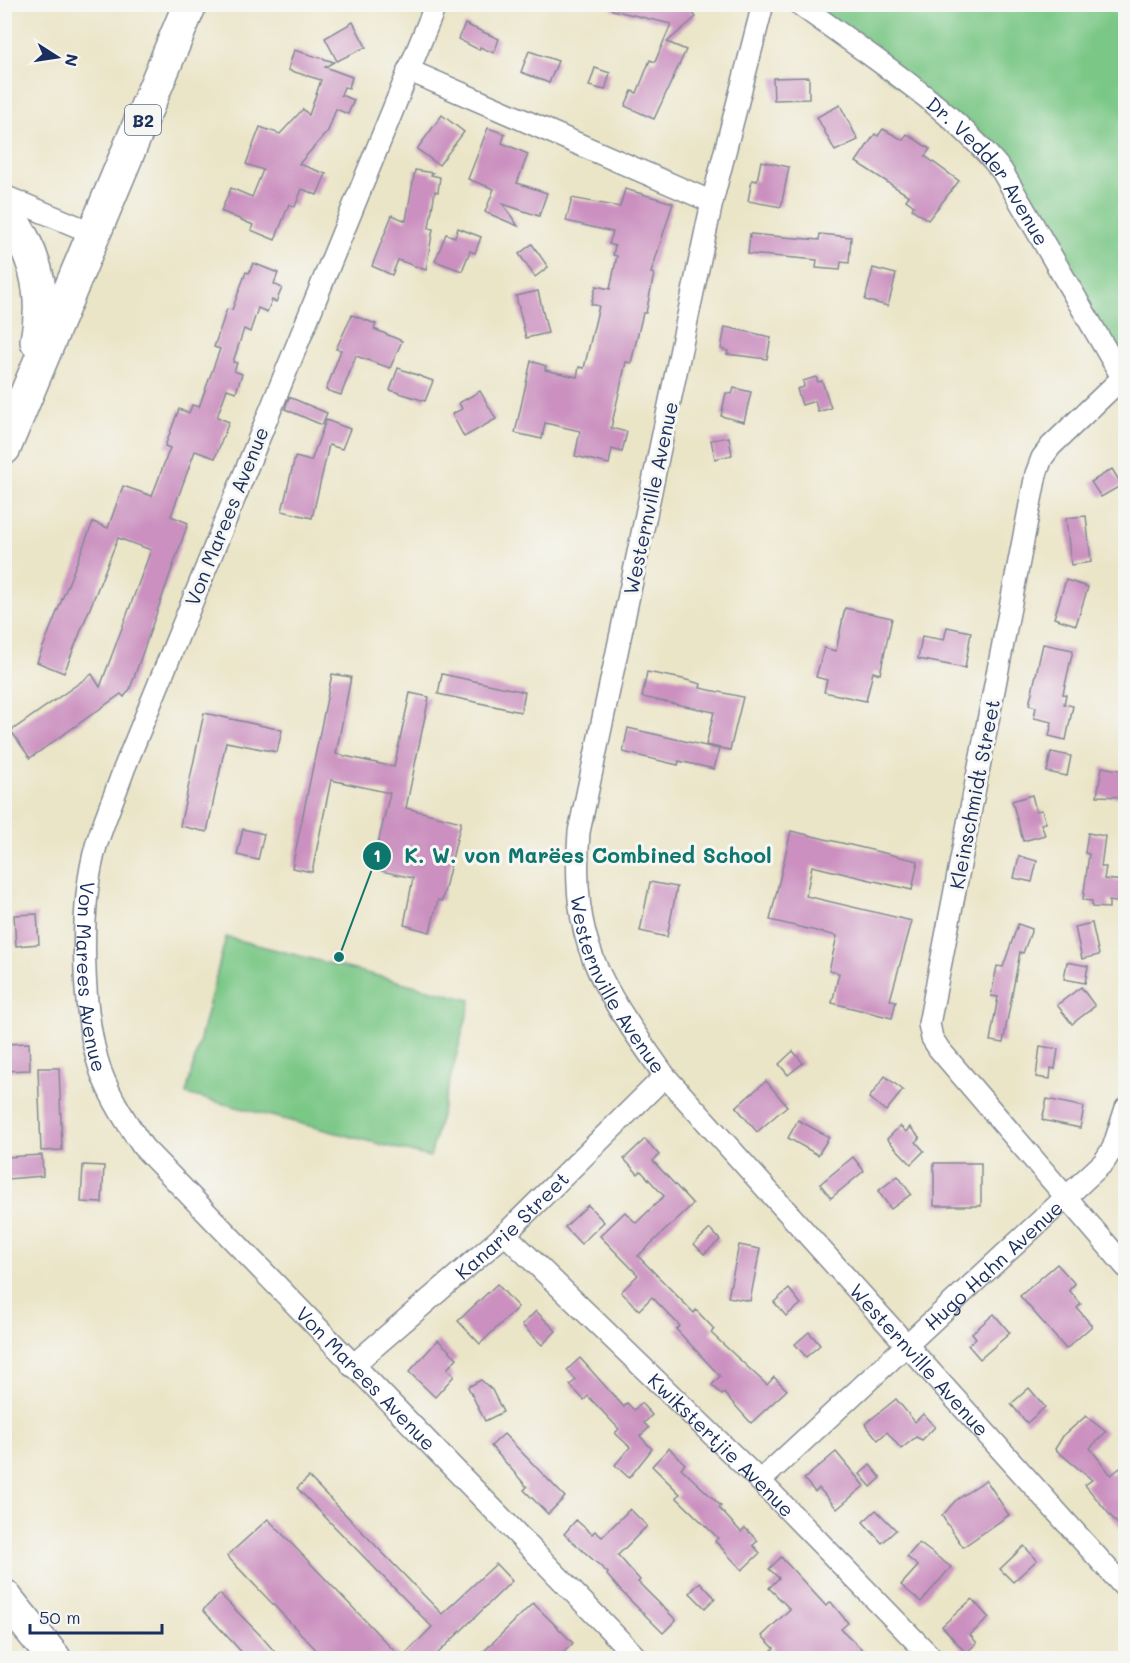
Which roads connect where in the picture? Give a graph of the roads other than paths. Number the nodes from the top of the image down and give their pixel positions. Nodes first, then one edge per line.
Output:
1 (166, 4) edge
2 (190, 4) edge
3 (436, 4) edge
4 (763, 4) edge
5 (799, 4) edge
6 (408, 70) junction
7 (4, 196) edge
8 (712, 202) junction
9 (4, 209) edge
10 (93, 233) junction
11 (1124, 381) edge
12 (27, 393) junction
13 (4, 448) edge
14 (665, 1076) junction
15 (1125, 1108) edge
16 (1065, 1197) junction
17 (505, 1234) junction
18 (1125, 1267) edge
19 (907, 1343) junction
20 (352, 1366) junction
21 (760, 1481) junction
22 (1125, 1589) edge
23 (4, 1596) edge
24 (54, 1659) edge
25 (637, 1659) edge
26 (932, 1659) edge

1 - 10 highway, B2
2 - 10 highway, B2
3 - 6 street, Von Marees Avenue
4 - 8 street, Westernville Avenue
5 - 11 street, Dr. Vedder Avenue
6 - 8 street
6 - 20 street, Von Marees Avenue
7 - 10 street
8 - 14 street, Westernville Avenue
9 - 12 highway
10 - 12 highway, B2
11 - 16 street, Kleinschmidt Street
12 - 13 highway, B2
14 - 17 street, Kanarie Street
14 - 19 street, Westernville Avenue
15 - 16 street, Hugo Hahn Avenue
16 - 18 street, Kleinschmidt Street
16 - 19 street, Hugo Hahn Avenue
17 - 20 street, Kanarie Street
17 - 21 street, Kwikstertjie Avenue
19 - 21 street, Hugo Hahn Avenue
19 - 22 street, Westernville Avenue
20 - 25 street, Von Marees Avenue
21 - 26 street, Kwikstertjie Avenue
23 - 24 highway

